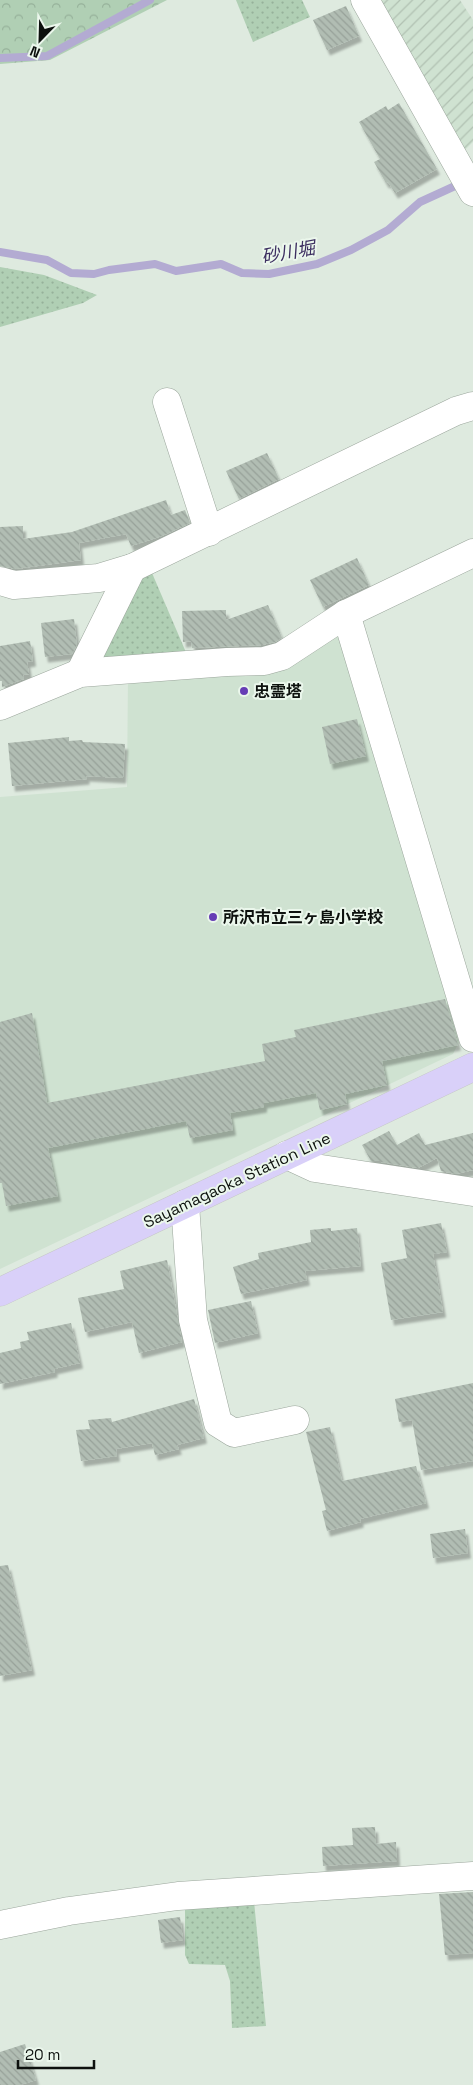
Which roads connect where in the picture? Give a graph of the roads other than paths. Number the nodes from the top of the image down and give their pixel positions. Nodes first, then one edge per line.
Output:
1 (365, 0) edge
2 (467, 182) edge
3 (167, 402) dead end
4 (473, 406) edge
5 (209, 532) junction
6 (473, 553) edge
7 (132, 568) junction
8 (0, 581) edge
9 (346, 614) junction
10 (80, 673) junction
11 (0, 706) edge
12 (473, 1038) edge
13 (473, 1067) edge
14 (287, 1156) junction
15 (473, 1192) edge
16 (185, 1204) junction
17 (0, 1292) edge
18 (295, 1420) dead end
19 (473, 1876) edge
20 (0, 1925) edge

1 - 2 street
3 - 5 street
4 - 5 street
5 - 7 street
6 - 9 street
7 - 8 street
7 - 10 street
9 - 10 street
9 - 12 street
10 - 11 street
13 - 14 main road, Sayamagaoka Station Line
14 - 15 street
14 - 16 main road, Sayamagaoka Station Line
16 - 17 main road, Sayamagaoka Station Line
16 - 18 street
19 - 20 street

